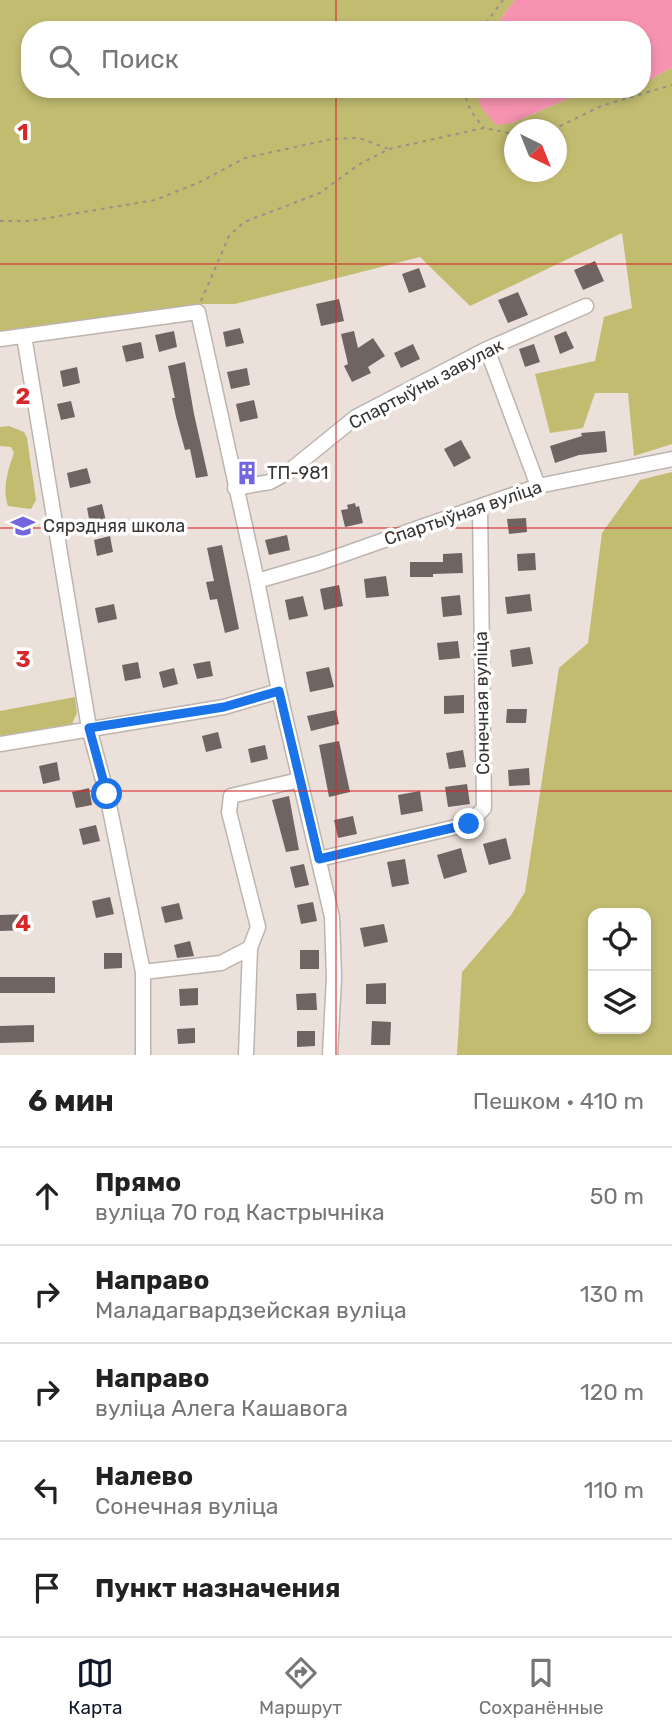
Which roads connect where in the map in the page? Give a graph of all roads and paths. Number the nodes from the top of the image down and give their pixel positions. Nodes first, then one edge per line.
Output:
1 (503, 0) edge
2 (488, 21) edge
3 (672, 85) edge
4 (651, 91) edge
5 (465, 98) edge
6 (628, 98) edge
7 (567, 123) edge
8 (485, 128) junction
9 (504, 132) edge
10 (389, 149) junction
11 (0, 222) edge
12 (586, 306) dead end
13 (198, 312) junction
14 (24, 336) junction
15 (0, 339) edge
16 (487, 349) junction
17 (672, 459) edge
18 (538, 486) junction
19 (235, 488) junction
20 (480, 507) junction
21 (257, 581) junction
22 (279, 691) junction
23 (89, 728) junction
24 (0, 744) edge
25 (299, 779) junction
26 (319, 859) junction
27 (250, 948) junction
28 (143, 972) junction
29 (143, 1055) edge
30 (246, 1055) edge
31 (330, 1055) edge

1 - 2 path
3 - 4 path
5 - 8 path
6 - 7 path
8 - 9 path
8 - 10 path
10 - 11 path
10 - 13 path
12 - 16 street, Спартыўны завулак
13 - 14 street
13 - 19 street
14 - 15 street
14 - 23 street
16 - 18 street
16 - 19 street, Спартыўны завулак
17 - 18 street, Спартыўная вуліца
18 - 20 street, Спартыўная вуліца
19 - 21 street
20 - 21 street, Спартыўная вуліца
20 - 26 street, Сонечная вуліца
21 - 22 street
22 - 23 street
22 - 25 street
23 - 24 street
23 - 28 street
25 - 26 street
25 - 27 street
26 - 31 street
27 - 28 street
27 - 30 street
28 - 29 street

